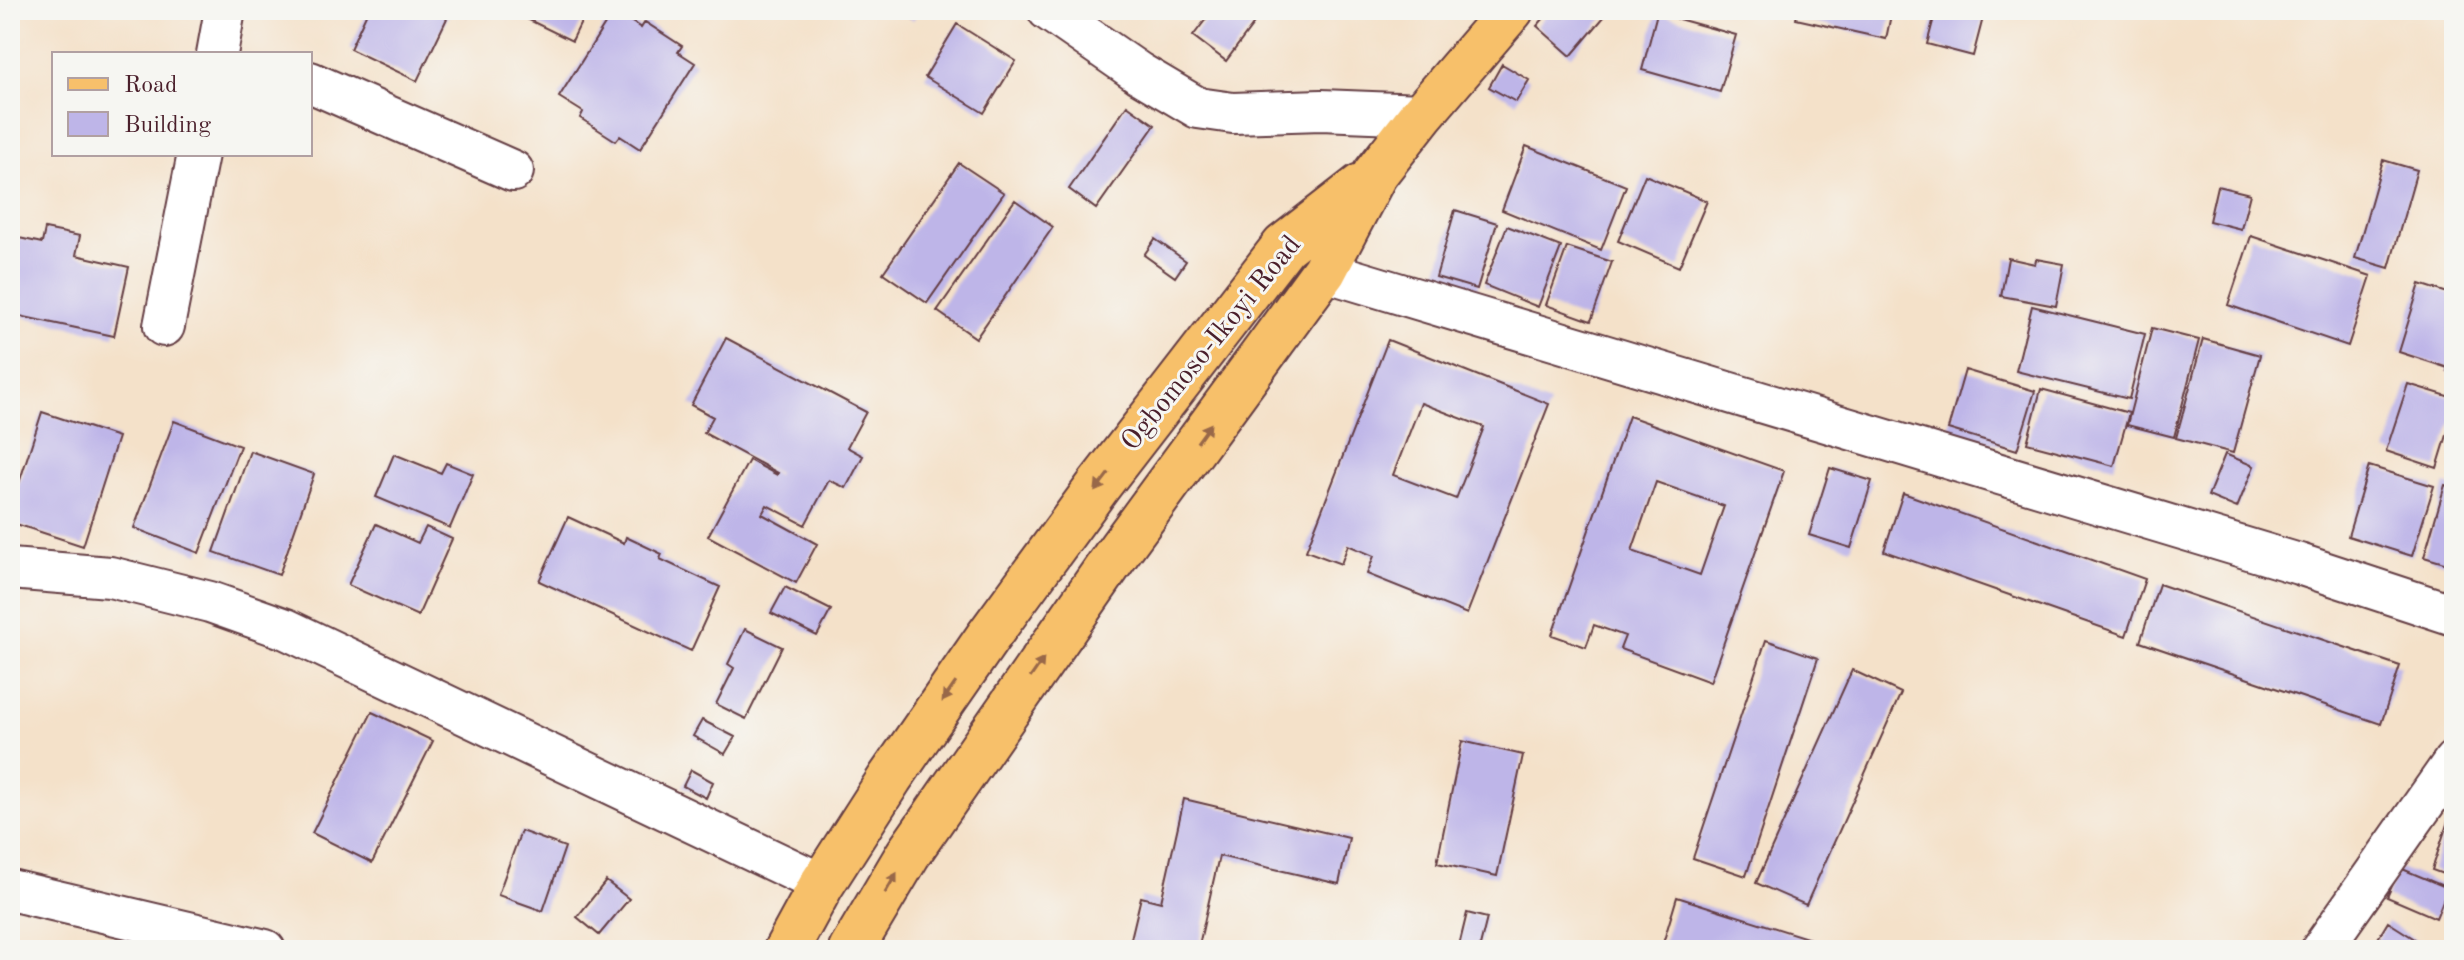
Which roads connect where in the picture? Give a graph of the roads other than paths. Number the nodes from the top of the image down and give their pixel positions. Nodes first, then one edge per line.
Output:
1 (1048, 10) edge
2 (1511, 10) edge
3 (312, 83) edge
4 (1422, 114) junction
5 (198, 156) edge
6 (513, 171) dead end
7 (1375, 174) junction
8 (1324, 271) junction
9 (164, 326) dead end
10 (10, 569) edge
11 (2454, 615) edge
12 (2454, 761) edge
13 (822, 884) junction
14 (10, 890) edge
15 (265, 950) edge
16 (786, 950) edge
17 (851, 950) edge
18 (2321, 950) edge

1 - 4 street
2 - 4 main road
3 - 6 street
4 - 7 main road
5 - 9 street
7 - 8 main road, Ogbomoso-Ikoyi Road
7 -> 13 main road, Ogbomoso-Ikoyi Road
8 - 11 street
17 -> 8 main road, Ogbomoso-Ikoyi Road
10 - 13 street
12 - 18 street
13 - 16 main road, Ogbomoso-Ikoyi Road
14 - 15 street

